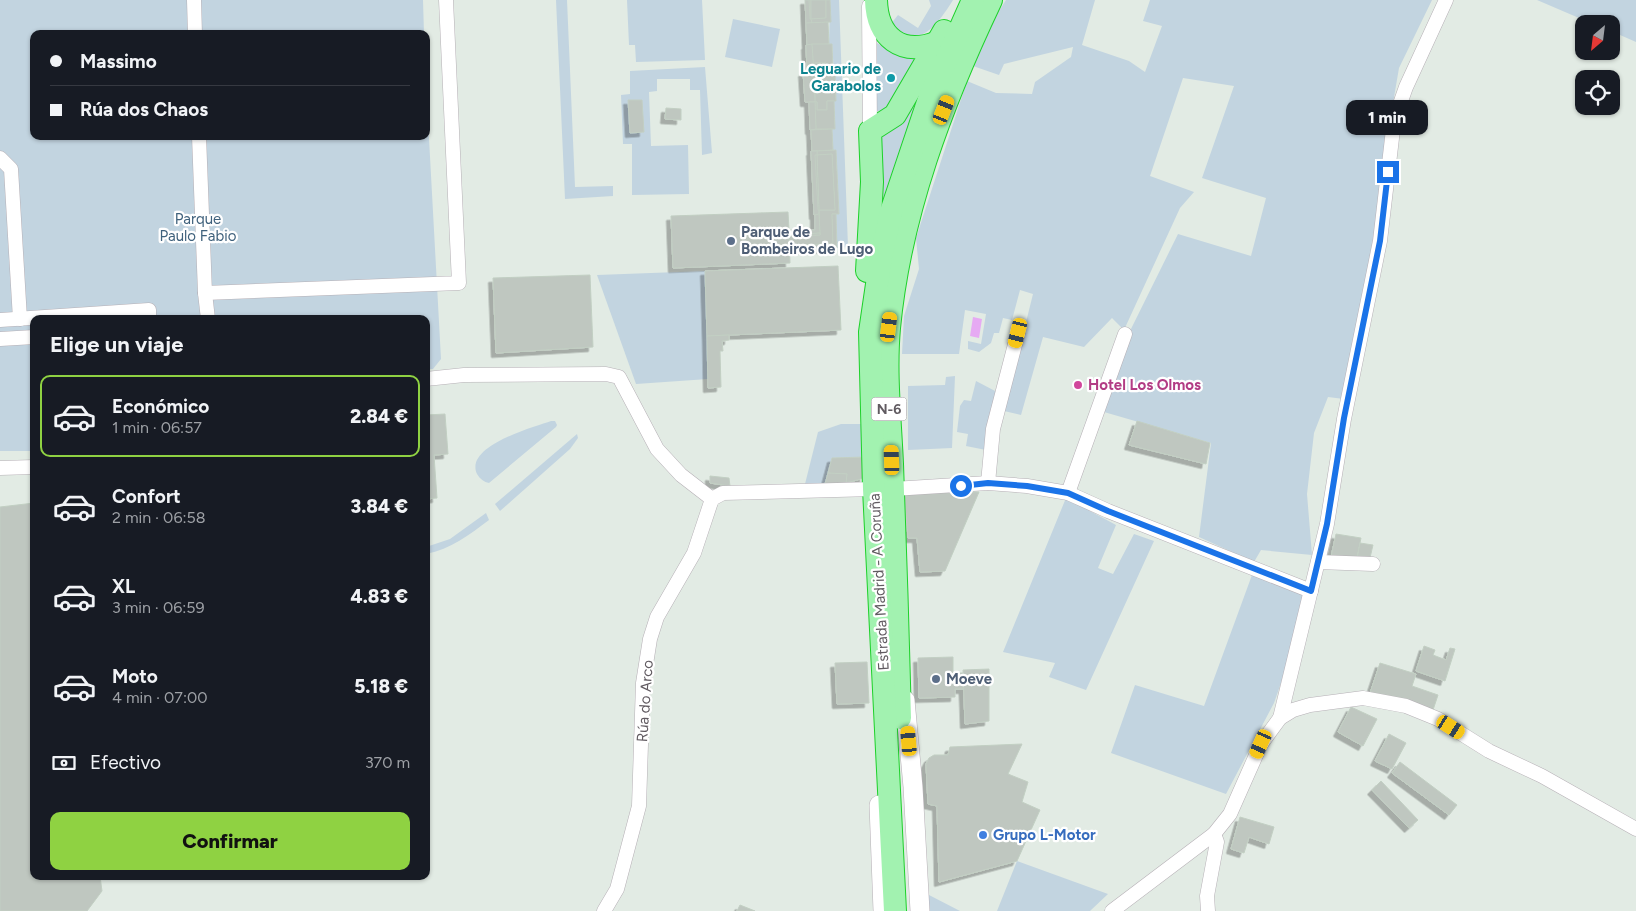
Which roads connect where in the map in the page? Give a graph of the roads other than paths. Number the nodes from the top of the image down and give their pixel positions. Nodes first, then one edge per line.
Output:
1 (194, 0) edge
2 (446, 0) edge
3 (869, 0) edge
4 (876, 0) edge
5 (966, 0) edge
6 (973, 0) edge
7 (991, 0) edge
8 (1446, 0) edge
9 (195, 30) edge
10 (938, 42) junction
11 (870, 131) junction
12 (199, 140) edge
13 (0, 158) edge
14 (204, 294) junction
15 (77, 315) edge
16 (149, 315) edge
17 (207, 315) edge
18 (30, 318) edge
19 (20, 319) junction
20 (0, 320) edge
21 (870, 332) junction
22 (1018, 333) dead end
23 (1126, 334) dead end
24 (30, 337) edge
25 (0, 338) edge
26 (430, 379) edge
27 (30, 467) edge
28 (0, 468) edge
29 (988, 483) junction
30 (884, 489) junction
31 (1068, 493) junction
32 (712, 499) junction
33 (1318, 562) junction
34 (1373, 564) dead end
35 (1311, 591) junction
36 (889, 618) junction
37 (1280, 718) junction
38 (1636, 829) edge
39 (1214, 834) junction
40 (604, 911) edge
41 (883, 911) edge
42 (895, 911) edge
43 (906, 911) edge
44 (920, 911) edge
45 (1112, 911) edge
46 (1208, 911) edge

1 - 9 street
2 - 14 street
3 - 11 street
4 - 10 highway
5 - 10 highway
6 - 21 highway, Estrada Madrid - A Coruña / N-6
7 - 30 highway, Estrada Madrid - A Coruña / N-6
8 - 33 street
10 - 11 highway
11 - 21 highway, N-6
12 - 14 street
13 - 19 street
14 - 17 street
15 - 16 street
18 - 19 street
19 - 20 street
21 - 30 highway, Estrada Madrid - A Coruña / N-6
22 - 29 street
23 - 31 street
24 - 25 street
26 - 32 street
27 - 28 street
29 - 30 street
29 - 31 street
30 - 32 street
30 - 36 highway, Estrada Madrid - A Coruña / N-6
31 - 35 street
32 - 40 street, Rúa do Arco
33 - 34 street
33 - 35 street
35 - 37 street
36 - 41 main road
36 - 42 highway, Estrada Madrid - A Coruña / N-6
36 - 43 highway, Estrada Madrid - A Coruña / N-6
36 - 44 main road
37 - 38 street
37 - 39 street
39 - 45 street
39 - 46 street

